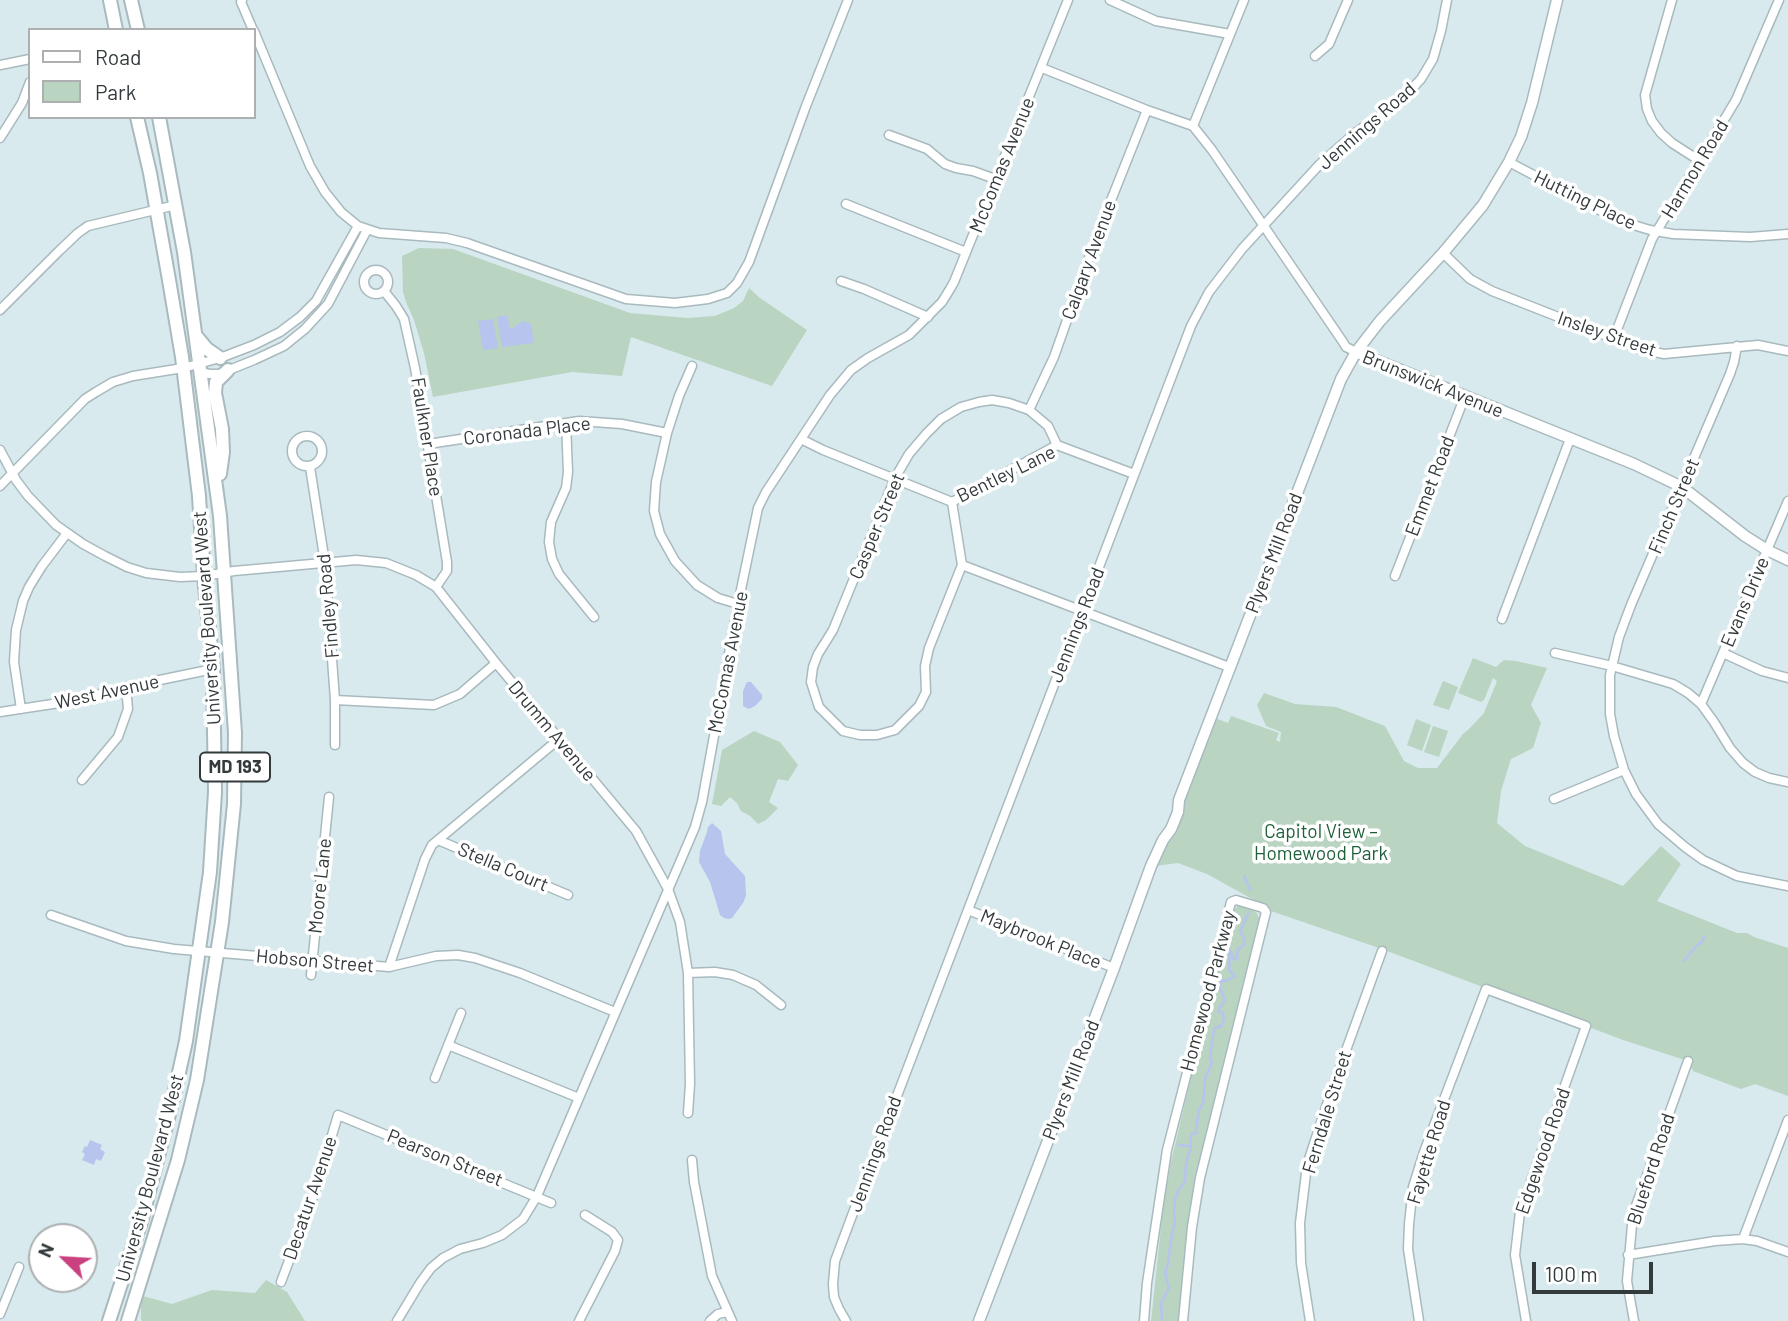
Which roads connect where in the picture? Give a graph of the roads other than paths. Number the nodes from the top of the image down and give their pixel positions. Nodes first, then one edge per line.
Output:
1 (110, 0) edge
2 (131, 0) edge
3 (242, 0) edge
4 (848, 0) edge
5 (1068, 0) edge
6 (1110, 0) edge
7 (1244, 0) edge
8 (1348, 0) edge
9 (1447, 0) edge
10 (1557, 0) edge
11 (1672, 0) edge
12 (1779, 0) edge
13 (116, 28) edge
14 (138, 28) edge
15 (252, 28) edge
16 (1230, 34) junction
17 (256, 38) edge
18 (1315, 56) dead end
19 (28, 59) edge
20 (0, 65) edge
21 (1042, 68) junction
22 (28, 87) edge
23 (1147, 110) junction
24 (137, 119) edge
25 (159, 119) edge
26 (1193, 126) junction
27 (889, 135) dead end
28 (0, 138) edge
29 (1700, 161) junction
30 (1509, 162) junction
31 (995, 179) junction
32 (846, 204) dead end
33 (176, 205) junction
34 (157, 210) junction
35 (358, 226) junction
36 (1264, 227) junction
37 (367, 230) junction
38 (1656, 232) junction
39 (1788, 234) edge
40 (966, 252) junction
41 (1443, 253) junction
42 (841, 281) dead end
43 (384, 291) dead end
44 (0, 310) edge
45 (928, 317) junction
46 (197, 337) junction
47 (1614, 340) junction
48 (1737, 346) junction
49 (1358, 350) junction
50 (1788, 351) edge
51 (220, 358) junction
52 (692, 366) dead end
53 (201, 368) junction
54 (183, 369) junction
55 (228, 370) junction
56 (1465, 397) junction
57 (1029, 410) junction
58 (566, 423) junction
59 (667, 433) junction
60 (801, 439) junction
61 (1570, 439) junction
62 (428, 444) junction
63 (1056, 445) junction
64 (0, 450) edge
65 (310, 467) dead end
66 (13, 473) junction
67 (1134, 474) junction
68 (895, 478) junction
69 (216, 485) junction
70 (0, 486) edge
71 (1682, 487) junction
72 (1788, 501) edge
73 (952, 502) junction
74 (67, 533) junction
75 (1767, 550) junction
76 (1788, 560) edge
77 (325, 563) junction
78 (962, 565) junction
79 (223, 573) junction
80 (204, 576) junction
81 (1395, 576) dead end
82 (436, 587) junction
83 (738, 604) junction
84 (1082, 611) junction
85 (594, 617) dead end
86 (1502, 620) dead end
87 (1555, 653) dead end
88 (1723, 653) junction
89 (496, 663) junction
90 (1612, 666) junction
91 (1229, 667) junction
92 (213, 669) junction
93 (1788, 678) edge
94 (126, 687) junction
95 (335, 700) junction
96 (1701, 704) junction
97 (21, 709) junction
98 (0, 712) edge
99 (559, 739) junction
100 (335, 745) dead end
101 (1624, 770) junction
102 (82, 779) dead end
103 (1788, 782) edge
104 (329, 797) dead end
105 (1554, 799) dead end
106 (438, 840) junction
107 (1788, 886) edge
108 (668, 889) junction
109 (568, 895) dead end
110 (968, 910) junction
111 (51, 915) dead end
112 (200, 950) junction
113 (1382, 951) dead end
114 (218, 952) junction
115 (312, 960) junction
116 (389, 967) junction
117 (1114, 968) junction
118 (688, 973) junction
119 (311, 975) dead end
120 (781, 1005) dead end
121 (461, 1013) dead end
122 (615, 1013) junction
123 (1587, 1026) joint
124 (448, 1045) junction
125 (1688, 1061) dead end
126 (435, 1078) dead end
127 (579, 1098) junction
128 (688, 1113) dead end
129 (338, 1115) joint
130 (1788, 1119) edge
131 (692, 1160) dead end
132 (537, 1196) junction
133 (551, 1203) dead end
134 (585, 1215) dead end
135 (1743, 1239) junction
136 (1788, 1252) edge
137 (1628, 1255) junction
138 (19, 1267) dead end
139 (281, 1282) dead end
140 (114, 1305) junction
141 (727, 1312) junction
142 (0, 1314) edge
143 (109, 1321) edge
144 (128, 1321) edge
145 (397, 1321) edge
146 (579, 1321) edge
147 (710, 1321) edge
148 (732, 1321) edge
149 (846, 1321) edge
150 (979, 1321) edge
151 (1144, 1321) edge
152 (1183, 1321) edge
153 (1310, 1321) edge
154 (1419, 1321) edge
155 (1526, 1321) edge
156 (1634, 1321) edge

1 - 13 main road
2 - 14 main road
3 - 15 street
4 - 37 street
5 - 21 street, McComas Avenue
6 - 16 street
7 - 16 street
8 - 18 street
9 - 36 street, Jennings Road
10 - 30 street, Plyers Mill Road
11 - 29 street
12 - 29 street, Harmon Road
16 - 26 street
17 - 35 street
19 - 20 street
21 - 23 street
21 - 31 street, McComas Avenue
22 - 28 street
23 - 26 street
23 - 57 street, Calgary Avenue
24 - 34 main road, University Boulevard West / MD 193
25 - 33 main road, University Boulevard West / MD 193
26 - 36 street, Brunswick Avenue
27 - 31 street
29 - 38 street, Harmon Road
30 - 38 street, Hutting Place
30 - 41 street, Plyers Mill Road
31 - 40 street, McComas Avenue
32 - 40 street
33 - 34 street
33 - 46 main road, University Boulevard West / MD 193
34 - 44 street
34 - 54 main road, University Boulevard West / MD 193
35 - 37 street
35 - 51 street
36 - 49 street, Brunswick Avenue
36 - 67 street, Jennings Road
37 - 55 street
38 - 39 street, Hutting Place
38 - 47 street, Harmon Road
40 - 45 street, McComas Avenue
41 - 47 street, Insley Street
41 - 49 street, Plyers Mill Road
42 - 45 street
43 - 62 street, Faulkner Place
45 - 60 street, McComas Avenue
46 - 51 main road
46 - 53 main road, University Boulevard West / MD 193
47 - 48 street, Insley Street
48 - 50 street, Insley Street
48 - 71 street, Finch Street
49 - 56 street, Brunswick Avenue
49 - 91 street, Plyers Mill Road
51 - 53 street
52 - 59 street
53 - 54 street
53 - 55 street
53 - 69 main road, University Boulevard West / MD 193
54 - 66 street
54 - 80 main road, University Boulevard West / MD 193
55 - 69 main road
56 - 61 street, Brunswick Avenue
56 - 81 street, Emmet Road
57 - 63 street
57 - 68 street, Casper Street
58 - 59 street, Coronada Place
58 - 62 street, Coronada Place
58 - 85 street
59 - 83 street
60 - 68 street, Bentley Lane
60 - 83 street, McComas Avenue
61 - 71 street, Brunswick Avenue
61 - 86 street
62 - 82 street, Faulkner Place
63 - 67 street, Bentley Lane
63 - 73 street, Bentley Lane
64 - 66 street, Drumm Avenue
65 - 77 street, Findley Road
66 - 70 street
66 - 74 street, Drumm Avenue
67 - 84 street, Jennings Road
68 - 73 street, Bentley Lane
68 - 78 street, Casper Street
69 - 79 main road, University Boulevard West / MD 193
71 - 75 street, Brunswick Avenue
71 - 90 street, Finch Street
72 - 75 street, Evans Drive
73 - 78 street
74 - 80 street, Drumm Avenue
74 - 97 street
75 - 76 street, Brunswick Avenue
75 - 88 street, Evans Drive
77 - 79 street, Drumm Avenue
77 - 82 street, Drumm Avenue
77 - 95 street, Findley Road
78 - 84 street
79 - 80 street, Drumm Avenue
79 - 114 main road, University Boulevard West / MD 193
80 - 92 main road, University Boulevard West / MD 193
82 - 89 street, Drumm Avenue
83 - 108 street, McComas Avenue
84 - 91 street
84 - 110 street, Jennings Road
87 - 90 street
88 - 93 street
88 - 96 street, Evans Drive
89 - 95 street
89 - 99 street, Drumm Avenue
90 - 96 street
90 - 101 street, Finch Street
91 - 117 street, Plyers Mill Road
92 - 94 street, West Avenue
92 - 112 main road, University Boulevard West / MD 193
94 - 97 street, West Avenue
94 - 102 street
95 - 100 street, Findley Road
96 - 103 street
97 - 98 street, West Avenue
99 - 106 street
99 - 108 street, Drumm Avenue
101 - 105 street
101 - 107 street, Finch Street
104 - 115 street, Moore Lane
106 - 109 street, Stella Court
106 - 116 street
108 - 118 street, Drumm Avenue
108 - 122 street, McComas Avenue
110 - 117 street, Maybrook Place
110 - 149 street, Jennings Road
111 - 112 street, Hobson Street
112 - 114 street, Hobson Street
112 - 140 main road, University Boulevard West / MD 193
113 - 153 street, Ferndale Street
114 - 115 street, Hobson Street
114 - 144 main road, University Boulevard West / MD 193
115 - 116 street, Hobson Street
115 - 119 street, Moore Lane
116 - 122 street, Hobson Street
117 - 150 street, Plyers Mill Road
118 - 120 street
118 - 128 street, Drumm Avenue
121 - 124 street
122 - 127 street, McComas Avenue
123 - 154 street, Fayette Road
123 - 155 street, Edgewood Road
124 - 126 street
124 - 127 street
125 - 137 street, Blueford Road
127 - 132 street, McComas Avenue
129 - 132 street, Pearson Street
129 - 139 street, Decatur Avenue
130 - 135 street
131 - 141 street
132 - 133 street, Pearson Street
132 - 145 street, McComas Avenue
134 - 146 street
135 - 136 street
135 - 137 street
137 - 156 street, Blueford Road
138 - 142 street
140 - 143 main road, University Boulevard West / MD 193
140 - 144 street
141 - 147 street
141 - 148 street
151 - 152 street, Homewood Parkway

